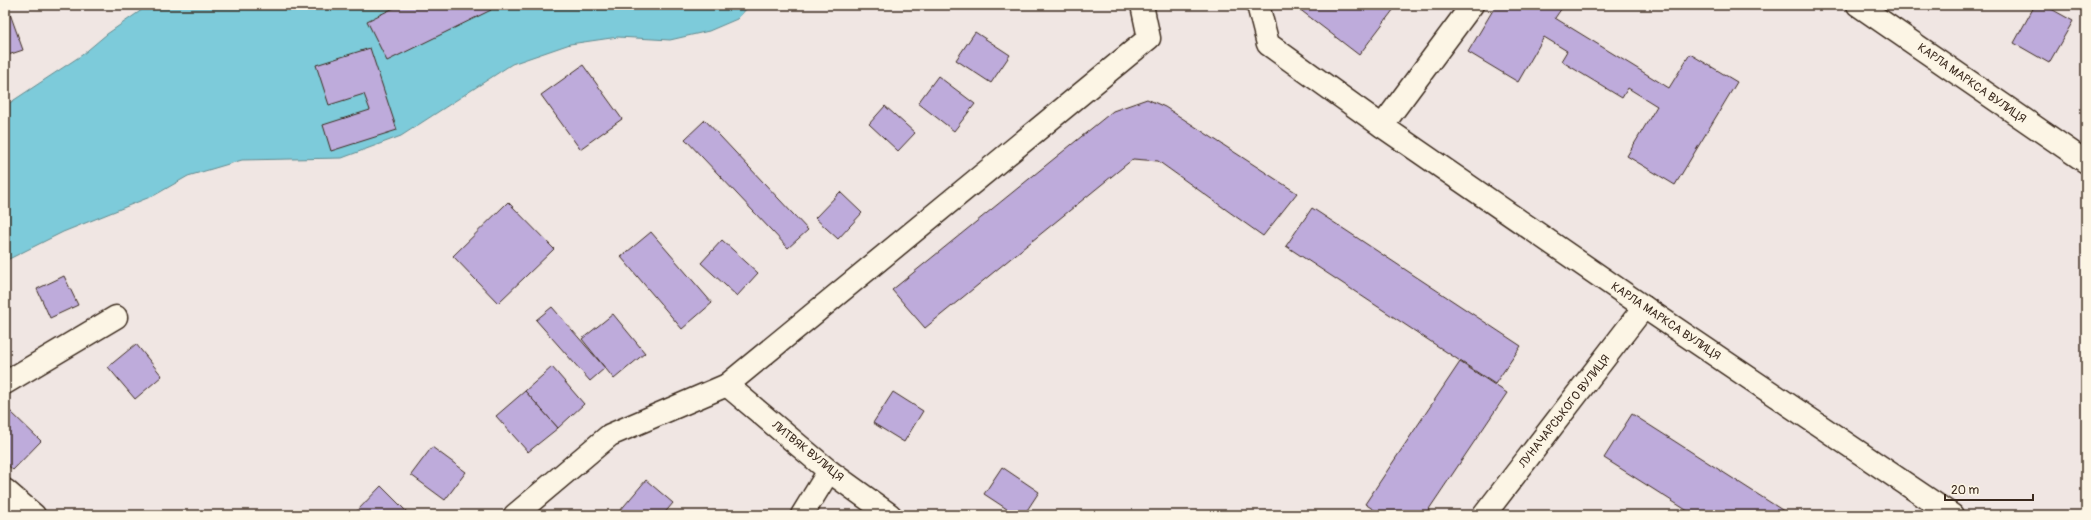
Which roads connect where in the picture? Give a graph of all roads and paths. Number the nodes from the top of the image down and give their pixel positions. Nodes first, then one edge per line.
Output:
1 (1142, 5) edge
2 (1258, 5) edge
3 (1472, 5) edge
4 (1858, 5) edge
5 (1382, 126) junction
6 (2086, 162) edge
7 (1644, 307) junction
8 (116, 317) dead end
9 (5, 383) edge
10 (727, 385) junction
11 (829, 470) junction
12 (5, 490) edge
13 (34, 515) edge
14 (515, 515) edge
15 (802, 515) edge
16 (890, 515) edge
17 (1484, 515) edge
18 (1952, 515) edge

1 - 10 street
2 - 5 street, КАРЛА МАРКСА ВУЛИЦЯ
3 - 5 street
4 - 6 street, КАРЛА МАРКСА ВУЛИЦЯ
5 - 7 street, КАРЛА МАРКСА ВУЛИЦЯ
7 - 17 street, ЛУНАЧАРСЬКОГО ВУЛИЦЯ
7 - 18 street, КАРЛА МАРКСА ВУЛИЦЯ
8 - 9 street
10 - 11 street, ЛИТВЯК ВУЛИЦЯ
10 - 14 street
11 - 15 street
11 - 16 street, ЛИТВЯК ВУЛИЦЯ
12 - 13 street

